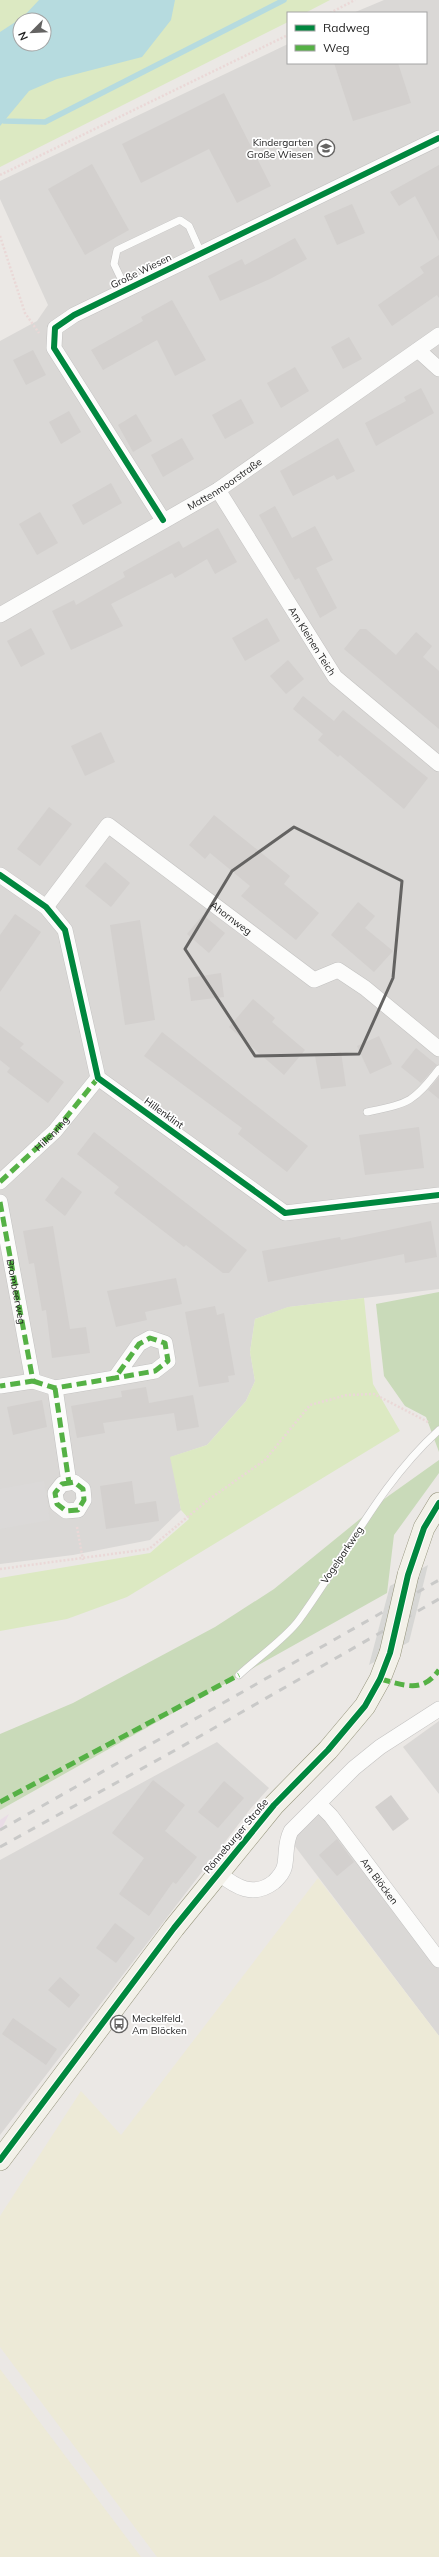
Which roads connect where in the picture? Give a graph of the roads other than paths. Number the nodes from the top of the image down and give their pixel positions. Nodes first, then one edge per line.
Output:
1 (439, 138) edge
2 (202, 253) junction
3 (126, 290) junction
4 (439, 335) edge
5 (418, 350) junction
6 (439, 369) edge
7 (218, 490) junction
8 (163, 520) junction
9 (0, 616) edge
10 (439, 764) edge
11 (0, 875) edge
12 (46, 907) junction
13 (439, 1048) edge
14 (439, 1069) edge
15 (98, 1078) junction
16 (367, 1112) dead end
17 (0, 1182) edge
18 (439, 1195) edge
19 (0, 1202) edge
20 (115, 1378) dead end
21 (33, 1381) junction
22 (0, 1386) edge
23 (55, 1388) junction
24 (439, 1430) edge
25 (69, 1483) junction
26 (439, 1503) edge
27 (239, 1675) dead end
28 (439, 1709) edge
29 (319, 1804) junction
30 (218, 1873) junction
31 (439, 1960) edge
32 (0, 2160) edge

1 - 2 street, Große Wiesen
2 - 3 street, Große Wiesen
2 - 3 lane
3 - 8 street, Große Wiesen
4 - 5 street, Mattenmoorstraße
5 - 6 street
5 - 7 street, Mattenmoorstraße
7 - 8 street, Mattenmoorstraße
7 - 10 street, Am Kleinen Teich
8 - 9 street, Mattenmoorstraße
11 - 12 street
12 - 13 street, Ahornweg
12 - 15 street
14 - 16 lane
15 - 17 street, Hillenring
15 - 18 street, Hillenklint
19 - 21 street, Brombeerweg
20 - 23 street
21 - 22 street
21 - 23 street
23 - 25 street
24 - 27 lane, Vogelparkweg
25 - 25 street
26 - 30 street, Rönneburger Straße, bridge
28 - 29 street
29 - 30 street
29 - 31 street, Am Blöcken
30 - 32 street, Rönneburger Straße

